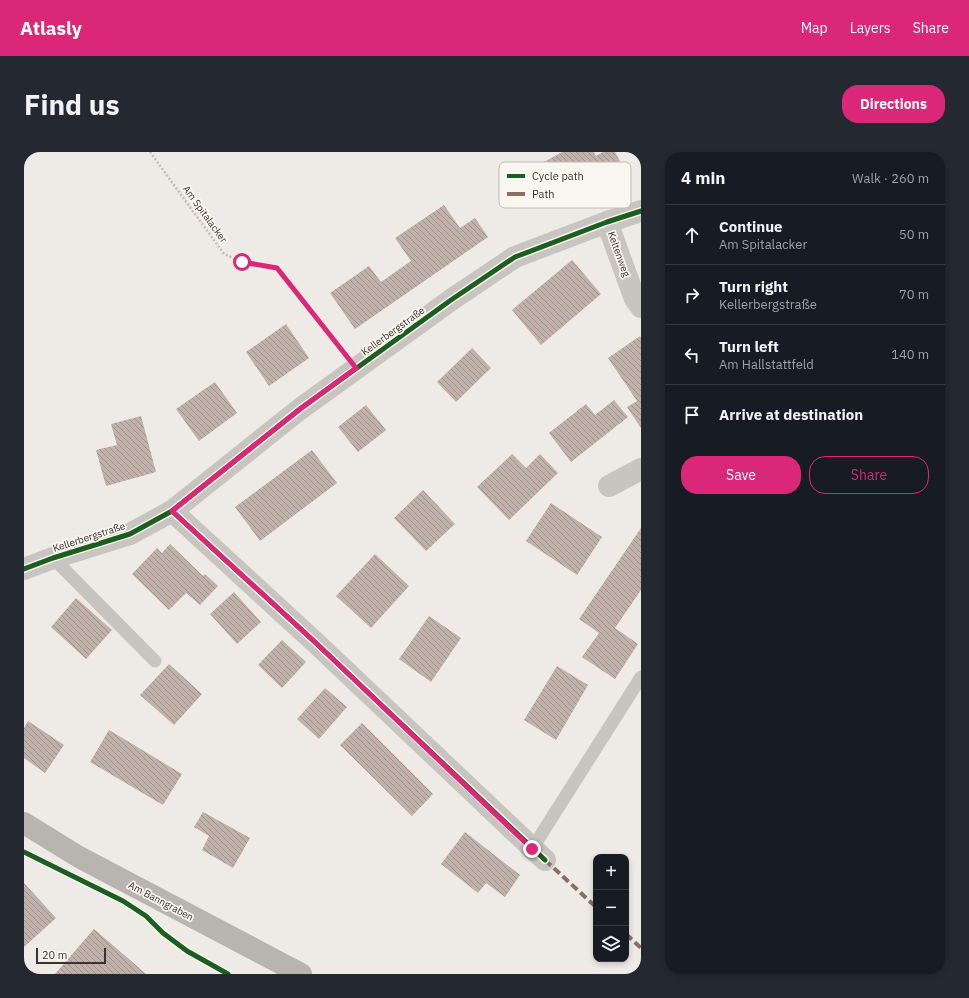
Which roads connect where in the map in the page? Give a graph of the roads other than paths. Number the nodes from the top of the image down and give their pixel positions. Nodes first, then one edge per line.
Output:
1 (641, 211) edge
2 (607, 222) junction
3 (641, 307) edge
4 (641, 469) edge
5 (609, 486) dead end
6 (172, 511) junction
7 (53, 558) junction
8 (24, 569) edge
9 (155, 662) dead end
10 (641, 677) edge
11 (24, 823) edge
12 (538, 855) joint
13 (301, 974) edge

1 - 2 street, Kellerbergstraße
2 - 3 street, Keltenweg
2 - 6 street, Kellerbergstraße
4 - 5 street
6 - 7 street, Kellerbergstraße
6 - 12 street
7 - 8 street, Kellerbergstraße
7 - 9 lane
10 - 12 lane
11 - 13 main road, Am Banngraben

